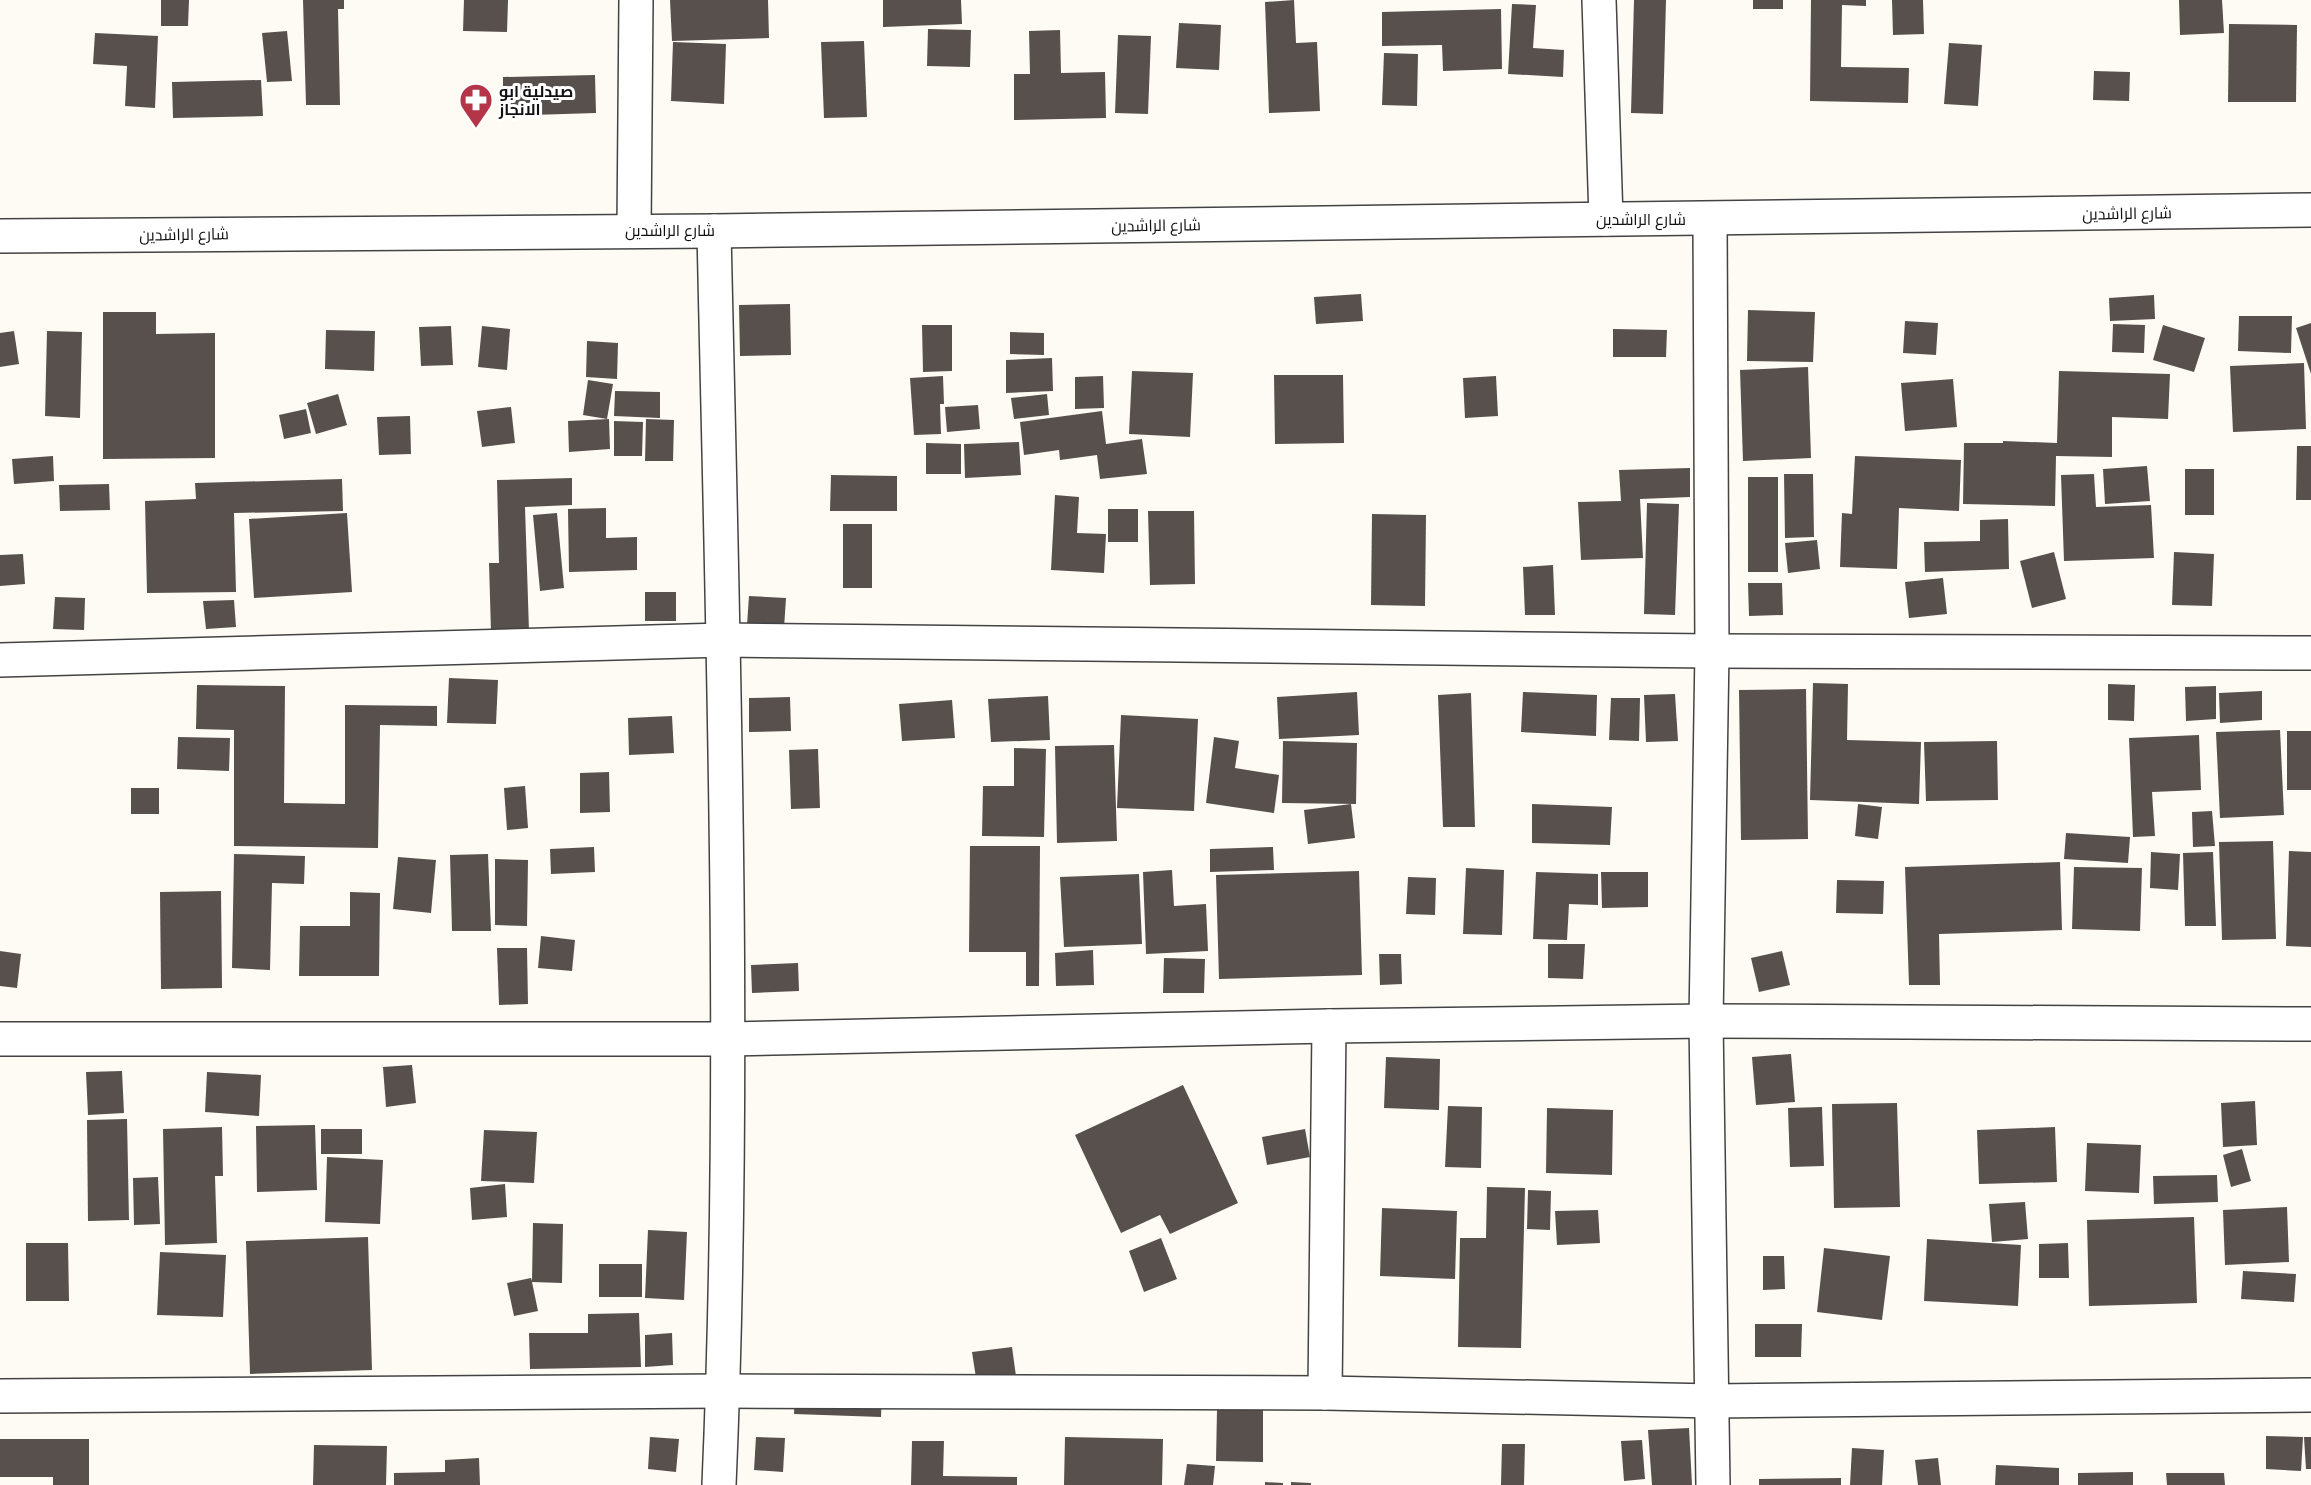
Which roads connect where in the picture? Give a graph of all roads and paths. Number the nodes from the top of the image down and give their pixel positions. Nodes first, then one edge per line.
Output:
1 (636, 0) edge
2 (1599, 0) edge
3 (2311, 210) edge
4 (1606, 219) junction
5 (1710, 219) junction
6 (634, 230) junction
7 (714, 231) junction
8 (0, 236) edge
9 (723, 640) junction
10 (1712, 651) junction
11 (2311, 653) edge
12 (0, 660) edge
13 (1706, 1022) junction
14 (2311, 1024) edge
15 (1329, 1026) junction
16 (0, 1040) edge
17 (729, 1040) junction
18 (723, 1391) junction
19 (1325, 1393) junction
20 (2311, 1395) edge
21 (0, 1396) edge
22 (1713, 1401) junction
23 (719, 1485) edge
24 (1713, 1485) edge

1 - 6 street
2 - 4 street
3 - 5 street, شارع الراشدين
4 - 5 street, شارع الراشدين
4 - 7 street, شارع الراشدين
5 - 10 street
6 - 7 street, شارع الراشدين
6 - 8 street, شارع الراشدين
7 - 9 street
9 - 10 street
9 - 12 street
9 - 17 street
10 - 11 street
10 - 13 street
13 - 14 street
13 - 15 street
13 - 22 street
15 - 17 street
15 - 19 street
16 - 17 street
17 - 18 street
18 - 19 street
18 - 21 street
18 - 23 street
19 - 22 street
20 - 22 street
22 - 24 street

